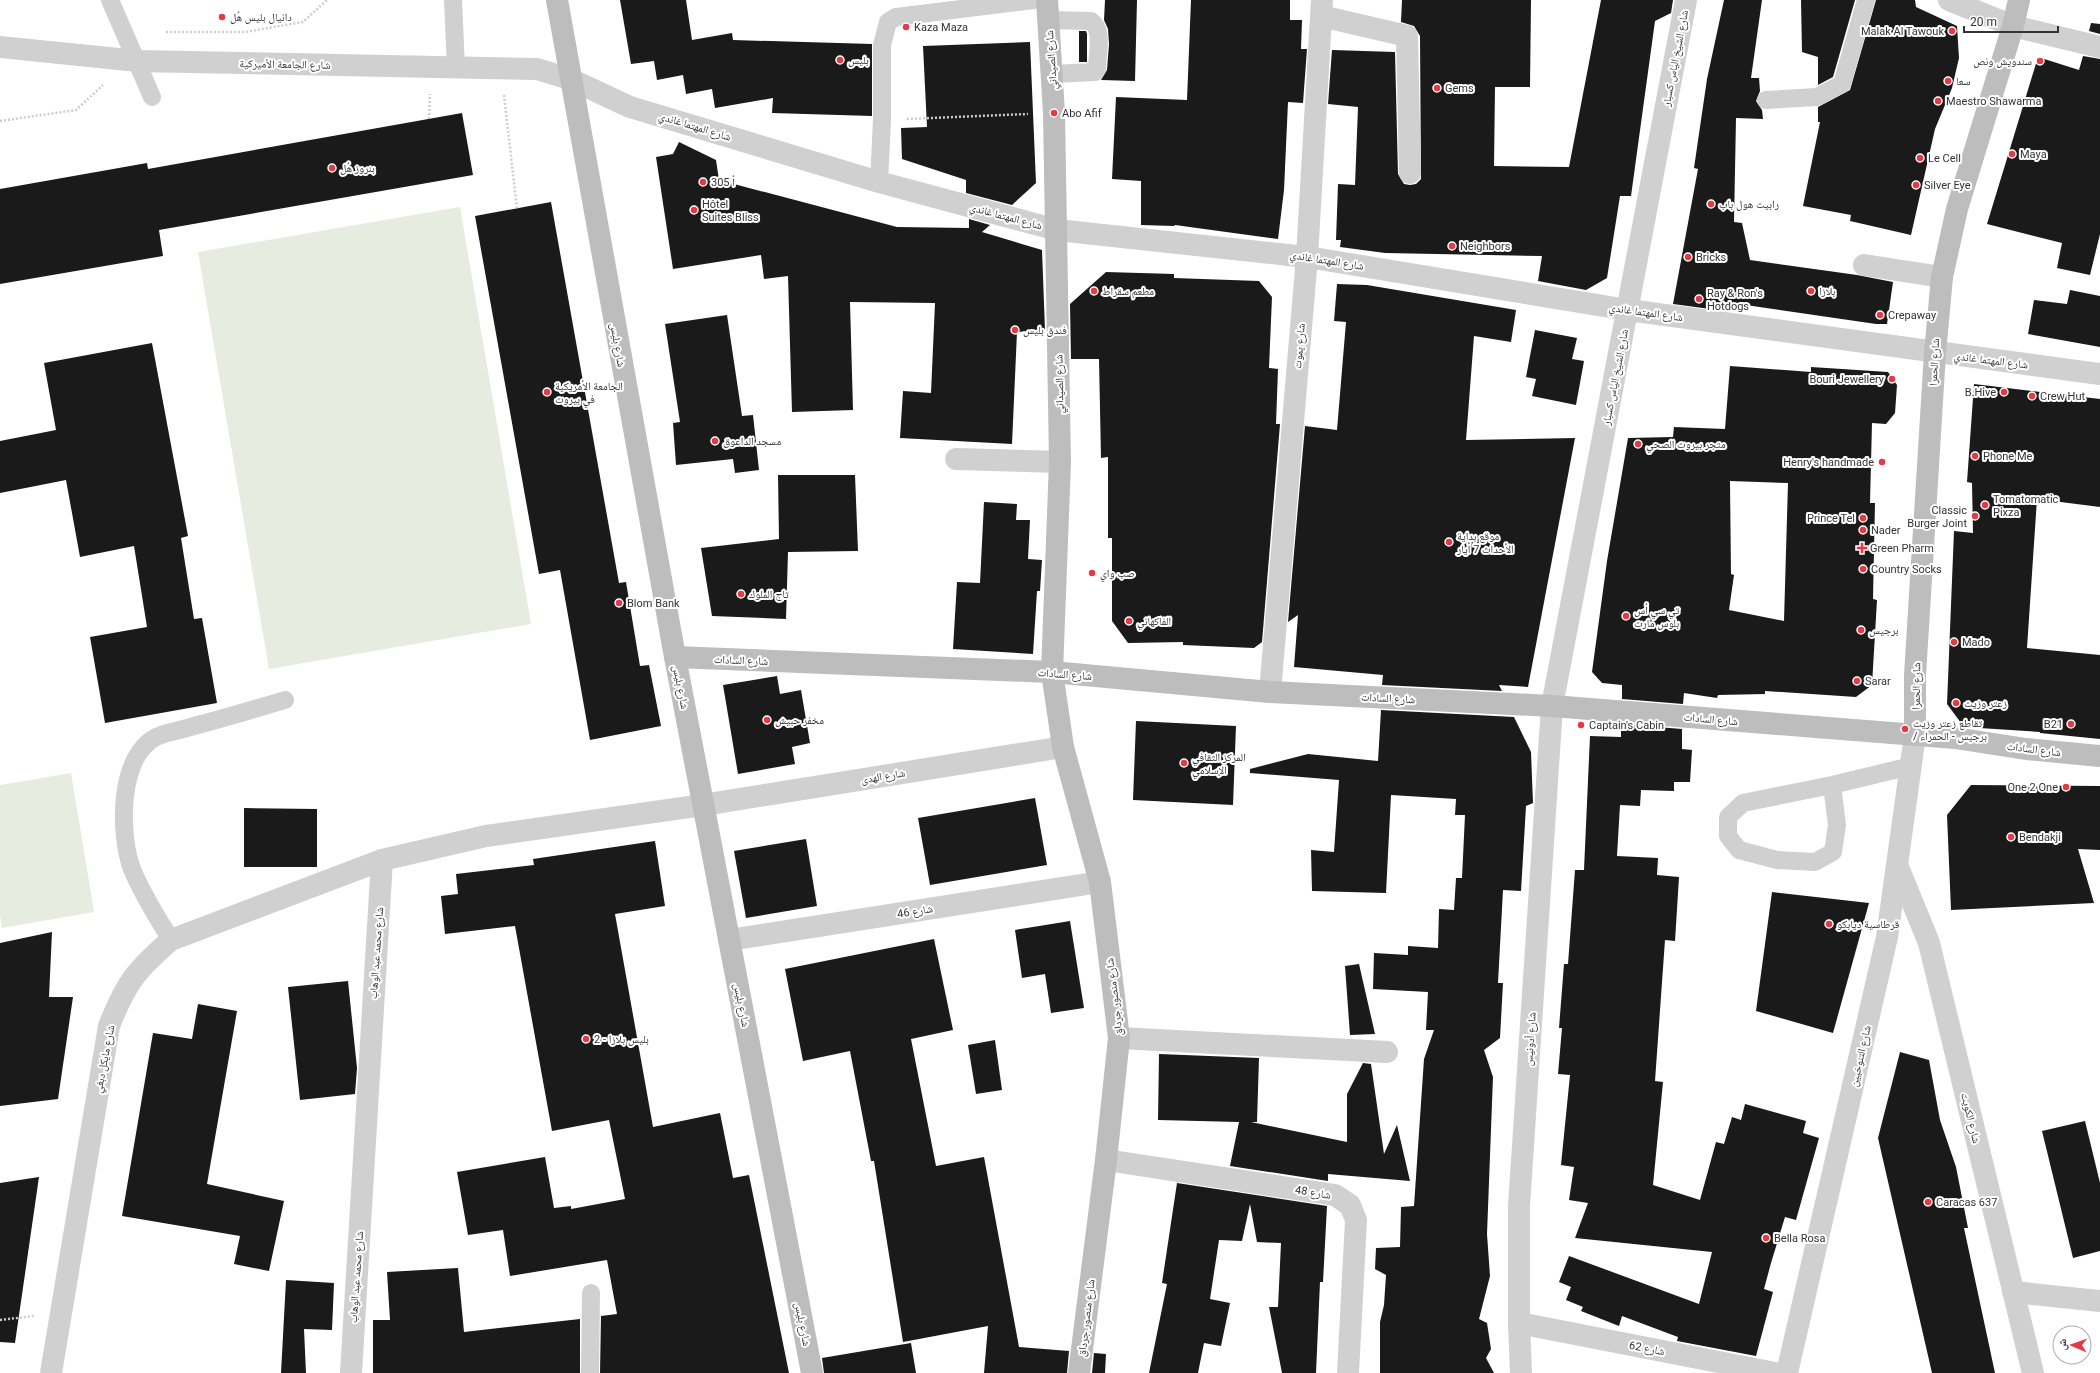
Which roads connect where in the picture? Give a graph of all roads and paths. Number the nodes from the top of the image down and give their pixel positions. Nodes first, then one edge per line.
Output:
1 (110, 0) edge
2 (327, 0) edge
3 (453, 0) edge
4 (557, 0) edge
5 (1034, 0) edge
6 (1686, 0) edge
7 (1866, 0) edge
8 (1949, 0) edge
9 (2019, 0) edge
10 (1321, 8) edge
11 (1048, 10) edge
12 (2013, 26) junction
13 (125, 32) junction
14 (2100, 47) edge
15 (0, 48) edge
16 (138, 61) junction
17 (456, 68) junction
18 (500, 69) junction
19 (1052, 74) junction
20 (570, 79) junction
21 (152, 97) dead end
22 (1766, 100) dead end
23 (1054, 112) junction
24 (882, 120) junction
25 (1410, 173) dead end
26 (879, 182) junction
27 (516, 208) dead end
28 (1057, 230) junction
29 (1307, 256) junction
30 (1864, 265) dead end
31 (1942, 277) junction
32 (1628, 310) junction
33 (1935, 353) junction
34 (2100, 374) edge
35 (956, 458) dead end
36 (1060, 462) junction
37 (675, 657) junction
38 (1052, 672) junction
39 (1270, 692) junction
40 (285, 700) dead end
41 (1552, 706) junction
42 (1915, 735) junction
43 (1063, 747) junction
44 (2100, 756) edge
45 (1911, 766) junction
46 (1832, 786) junction
47 (703, 805) junction
48 (382, 860) junction
49 (1898, 866) junction
50 (1100, 882) junction
51 (172, 940) junction
52 (729, 940) junction
53 (1119, 1038) junction
54 (1386, 1052) dead end
55 (1106, 1160) junction
56 (2013, 1292) junction
57 (591, 1293) dead end
58 (2100, 1300) edge
59 (60, 1313) junction
60 (0, 1320) edge
61 (1519, 1323) junction
62 (51, 1373) edge
63 (351, 1373) edge
64 (590, 1373) edge
65 (812, 1373) edge
66 (1079, 1373) edge
67 (1348, 1373) edge
68 (1521, 1373) edge
69 (1775, 1373) edge
70 (1788, 1373) edge
71 (2033, 1373) edge

1 - 13 lane
2 - 13 path
3 - 17 lane
4 - 20 street, شارع بليس
5 - 24 lane
6 - 32 street, شارع الشيخ الياس كسبار
7 - 22 lane
8 - 12 street
9 - 12 street, شارع الحمرا
10 - 25 street
10 - 29 street, شارع يموت
11 - 19 street, شارع الصيداني
11 - 19 lane
12 - 14 street
12 - 31 street, شارع الحمرا
13 - 16 lane
15 - 16 street, شارع الجامعة الأميركية
16 - 17 street, شارع الجامعة الأميركية
16 - 21 lane
17 - 18 street, شارع الجامعة الأميركية
18 - 20 street, شارع الجامعة الأميركية
18 - 27 path
19 - 23 street, شارع الصيداني
20 - 26 street, شارع المهتما غاندي
20 - 37 street, شارع بليس
23 - 24 path
23 - 28 street, شارع الصيداني
24 - 26 lane
26 - 28 street, شارع المهتما غاندي
28 - 29 street, شارع المهتما غاندي
28 - 36 street, شارع الصيداني
29 - 32 street, شارع المهتما غاندي
29 - 39 street, شارع يموت
30 - 31 street
31 - 33 street, شارع الحمرا
32 - 33 street, شارع المهتما غاندي
32 - 41 street, شارع الشيخ الياس كسبار
33 - 34 street, شارع المهتما غاندي
33 - 42 street, شارع الحمرا
35 - 36 street
36 - 38 street, شارع الصيداني
37 - 38 street, شارع السادات
37 - 47 street, شارع بليس
38 - 39 street, شارع السادات
38 - 43 street, شارع منصور جرداق
39 - 41 street, شارع السادات
40 - 51 lane
41 - 42 street, شارع السادات
41 - 61 street, شارع أدونيس
42 - 44 street, شارع السادات
42 - 45 street, شارع التنوخيين
43 - 47 street, شارع الهدى
43 - 50 street, شارع منصور جرداق
45 - 46 lane
45 - 49 street, شارع التنوخيين
46 - 46 lane
47 - 48 street
47 - 52 street, شارع بليس
48 - 51 street, شارع مايكل دبغي
48 - 63 street, شارع محمد عبد الوهاب
49 - 56 street, شارع الكويت
49 - 70 street, شارع التنوخيين
50 - 52 street, شارع 46
50 - 53 street, شارع منصور جرداق
51 - 59 street, شارع مايكل دبغي
52 - 65 street, شارع بليس
53 - 54 street
53 - 55 street, شارع منصور جرداق
55 - 66 street, شارع منصور جرداق
55 - 67 street, شارع 48
56 - 58 street
56 - 71 street, شارع الكويت
57 - 64 lane
59 - 60 path
59 - 62 street, شارع مايكل دبغي
61 - 68 street, شارع أدونيس
61 - 69 street, شارع 62

